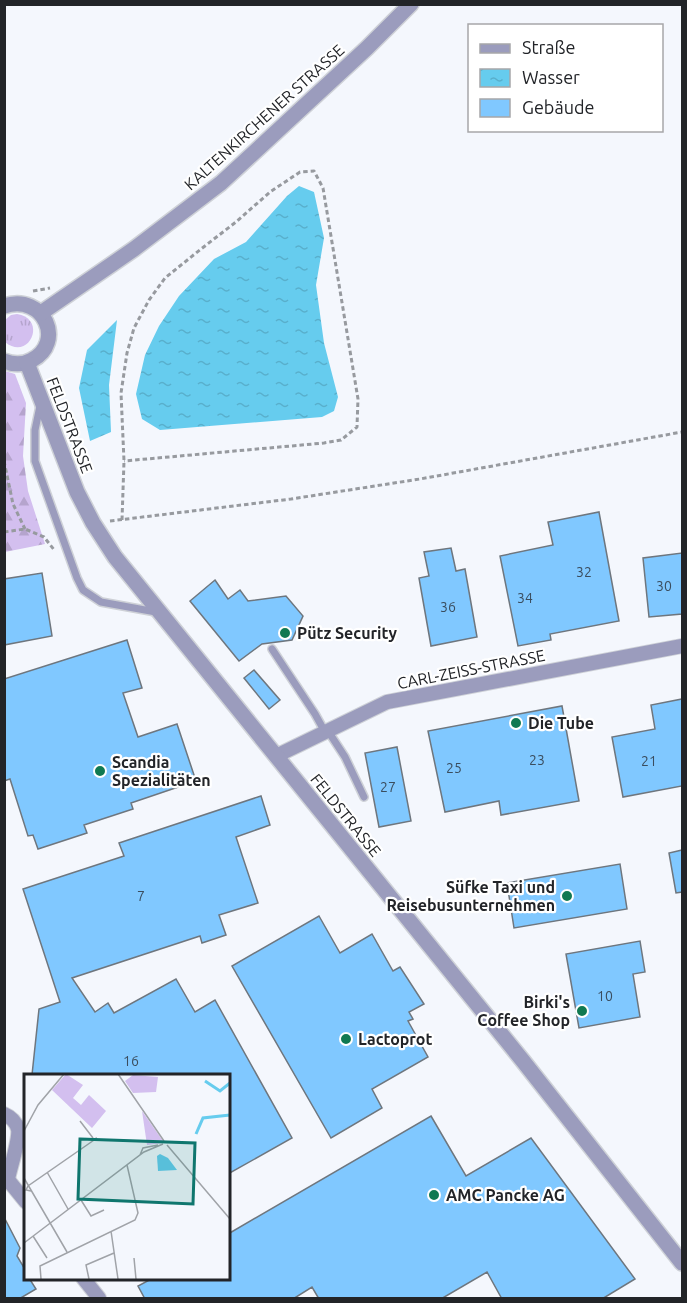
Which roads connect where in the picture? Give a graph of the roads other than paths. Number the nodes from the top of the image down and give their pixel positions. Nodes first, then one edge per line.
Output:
1 (411, 4) edge
2 (4, 306) edge
3 (41, 313) junction
4 (4, 361) edge
5 (27, 363) junction
6 (41, 401) junction
7 (159, 613) junction
8 (682, 646) edge
9 (272, 649) dead end
10 (326, 732) junction
11 (276, 756) junction
12 (364, 797) dead end
13 (4, 1114) edge
14 (6, 1177) edge
15 (24, 1200) edge
16 (682, 1263) edge
17 (84, 1279) edge
18 (99, 1299) edge

1 - 3 street, KALTENKIRCHENER STRASSE
2 - 3 street
3 - 5 street
4 - 5 street
5 - 6 street, FELDSTRASSE
6 - 7 street, FELDSTRASSE
6 - 7 lane
7 - 11 street, FELDSTRASSE
8 - 10 street, CARL-ZEISS-STRASSE
9 - 10 lane
10 - 11 street, CARL-ZEISS-STRASSE
10 - 12 lane
11 - 16 street, FELDSTRASSE
13 - 14 street
14 - 15 street
17 - 18 street

